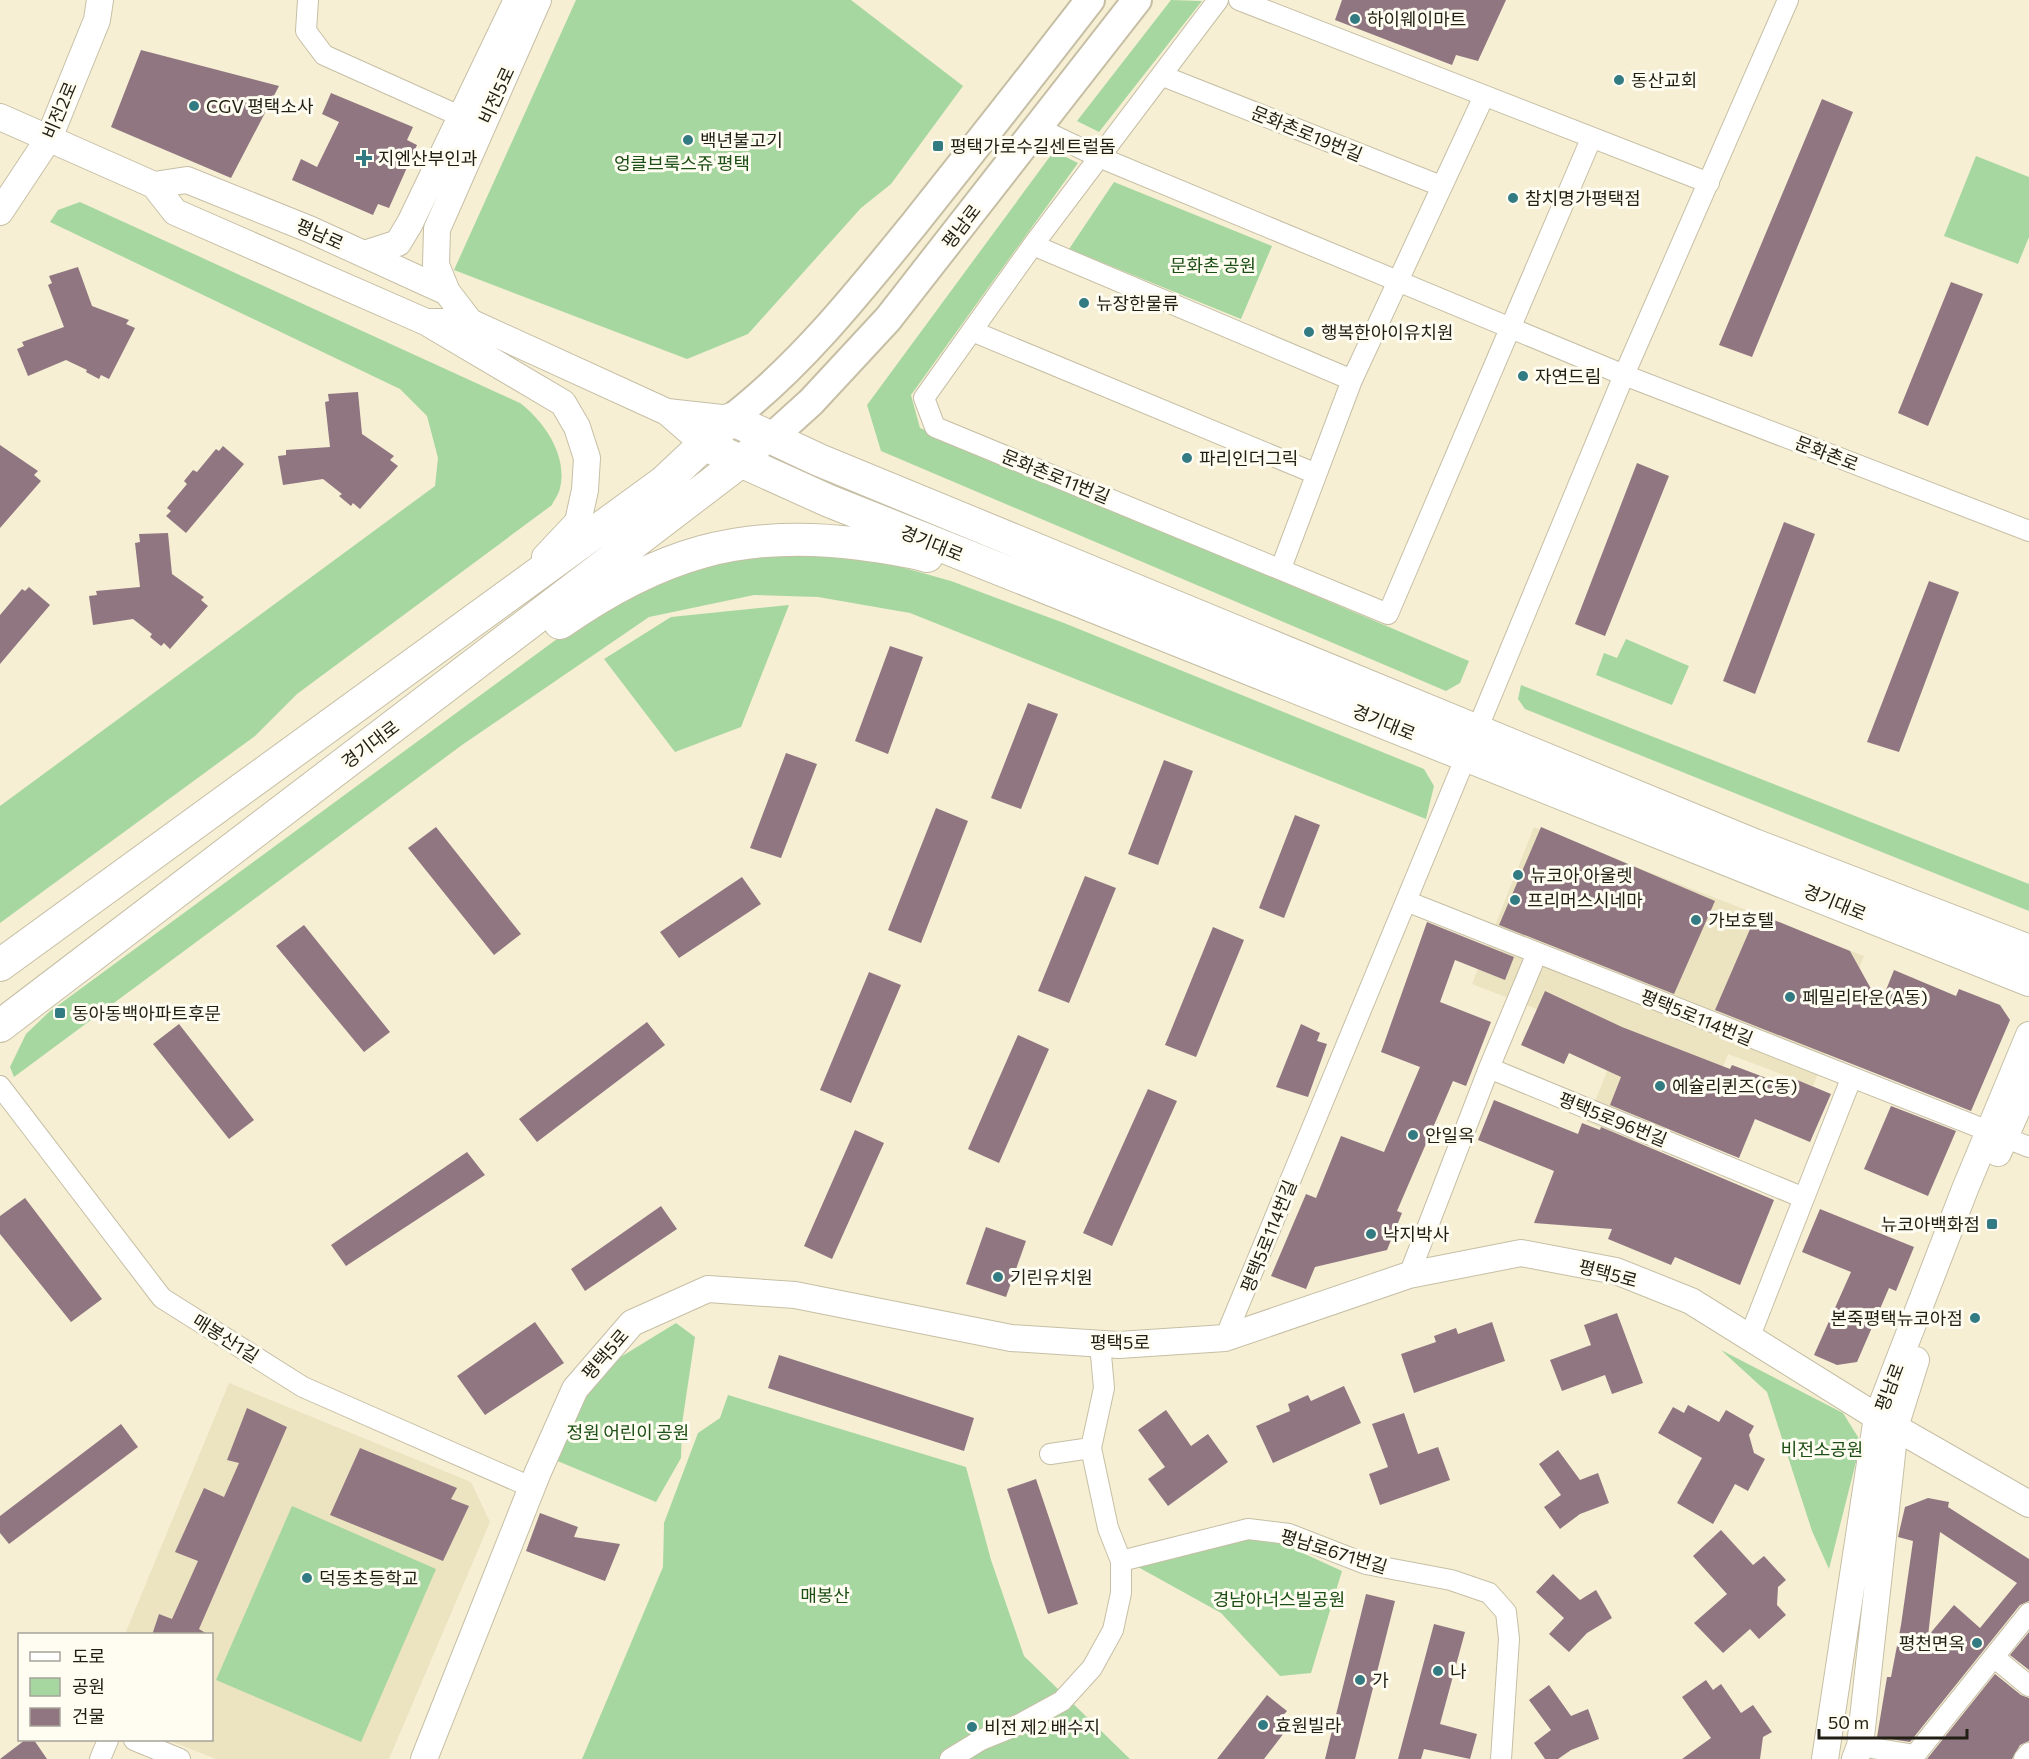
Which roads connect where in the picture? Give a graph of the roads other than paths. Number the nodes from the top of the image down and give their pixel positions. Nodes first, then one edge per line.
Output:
1 (100, 0) edge
2 (308, 0) edge
3 (517, 0) edge
4 (538, 0) edge
5 (1090, 0) edge
6 (1137, 0) edge
7 (1218, 0) edge
8 (1239, 0) edge
9 (1788, 0) edge
10 (1163, 76) junction
11 (1484, 96) junction
12 (0, 117) edge
13 (462, 117) junction
14 (1038, 128) junction
15 (49, 138) junction
16 (1591, 139) junction
17 (1098, 157) junction
18 (1709, 183) junction
19 (154, 185) junction
20 (1440, 186) junction
21 (0, 212) edge
22 (1033, 245) junction
23 (363, 254) junction
24 (1396, 282) junction
25 (447, 292) junction
26 (426, 322) junction
27 (470, 322) junction
28 (1509, 327) junction
29 (972, 331) junction
30 (1624, 375) junction
31 (1352, 380) junction
32 (668, 412) junction
33 (731, 419) junction
34 (770, 439) junction
35 (705, 445) junction
36 (740, 461) junction
37 (1314, 474) junction
38 (2029, 531) edge
39 (1281, 568) junction
40 (1034, 583) junction
41 (485, 613) junction
42 (470, 667) junction
43 (1471, 742) junction
44 (1406, 901) junction
45 (2029, 951) edge
46 (1537, 953) junction
47 (0, 965) edge
48 (2029, 980) edge
49 (0, 1026) edge
50 (2029, 1035) edge
51 (1489, 1068) junction
52 (1851, 1079) junction
53 (2029, 1083) edge
54 (0, 1086) edge
55 (1997, 1134) junction
56 (2029, 1148) edge
57 (1804, 1198) junction
58 (1409, 1275) junction
59 (1750, 1336) junction
60 (1226, 1338) junction
61 (1100, 1344) junction
62 (1889, 1415) junction
63 (1091, 1448) junction
64 (1050, 1454) dead end
65 (533, 1488) junction
66 (2029, 1489) edge
67 (2029, 1504) edge
68 (1121, 1561) junction
69 (2029, 1613) edge
70 (1995, 1658) junction
71 (2029, 1686) edge
72 (108, 1741) edge
73 (136, 1741) edge
74 (1857, 1753) edge
75 (2029, 1753) edge
76 (1917, 1757) edge
77 (100, 1759) edge
78 (180, 1759) edge
79 (424, 1759) edge
80 (950, 1759) edge
81 (1501, 1759) edge
82 (1825, 1759) edge
83 (2024, 1759) edge

1 - 15 street, 비전2로
2 - 13 street
3 - 13 street, 비전5로
4 - 25 street, 비전5로
5 - 33 main road
6 - 14 main road, 평남로
7 - 10 street
8 - 11 street
9 - 18 street
10 - 17 street, 문화촌로11번길
10 - 20 street, 문화촌로19번길
11 - 16 street
11 - 20 street
12 - 15 street, 평남로
13 - 23 street, 비전5로
14 - 17 street
14 - 34 main road, 평남로
15 - 19 street, 평남로
15 - 21 street, 비전2로
16 - 18 street
16 - 28 street
17 - 22 street, 문화촌로11번길
17 - 24 street
18 - 30 street
19 - 23 street, 평남로
19 - 26 street, 평남로
20 - 24 street
22 - 29 street, 문화촌로11번길
22 - 31 street
23 - 25 street, 평남로
24 - 28 street
24 - 31 street
25 - 27 street, 평남로
26 - 27 street, 평남로
26 - 41 street
27 - 32 street, 평남로
28 - 30 street
28 - 39 street, 문화촌로11번길
29 - 37 street
29 - 39 street, 문화촌로11번길
30 - 38 street, 문화촌로
30 - 43 street
31 - 37 street
32 - 33 street
32 - 35 street
33 - 34 main road, 경기대로
33 - 35 main road, 경기대로
34 - 36 main road, 경기대로
34 - 43 main road, 경기대로
35 - 36 main road, 경기대로
35 - 41 main road, 경기대로
36 - 40 main road, 경기대로
36 - 42 main road, 경기대로
37 - 39 street
40 - 42 main road
40 - 43 main road, 경기대로
41 - 47 main road, 경기대로
42 - 49 main road, 경기대로
43 - 44 street, 평택5로114번길
43 - 45 main road, 경기대로
43 - 48 main road, 경기대로
44 - 46 street, 평택5로114번길
44 - 60 street, 평택5로114번길
46 - 51 street
46 - 52 street, 평택5로114번길
50 - 55 street, 평남로
51 - 57 street, 평택5로96번길
51 - 58 street
52 - 55 street, 평택5로114번길
52 - 57 street
53 - 55 street
54 - 65 street, 매봉산1길
55 - 56 street, 평택5로114번길
55 - 62 street, 평남로
57 - 59 street
58 - 59 street, 평택5로
58 - 60 street, 평택5로
59 - 62 street, 평택5로
60 - 61 street, 평택5로
61 - 63 street
61 - 65 street, 평택5로
62 - 66 street
62 - 67 street, 평택5로
62 - 74 street
62 - 82 street, 평남로
63 - 64 street
63 - 68 street
65 - 79 street, 평택5로
68 - 80 street
68 - 81 street, 평남로671번길
69 - 70 street
70 - 71 street
70 - 76 street
72 - 77 street
73 - 78 street
74 - 76 street
75 - 83 street

